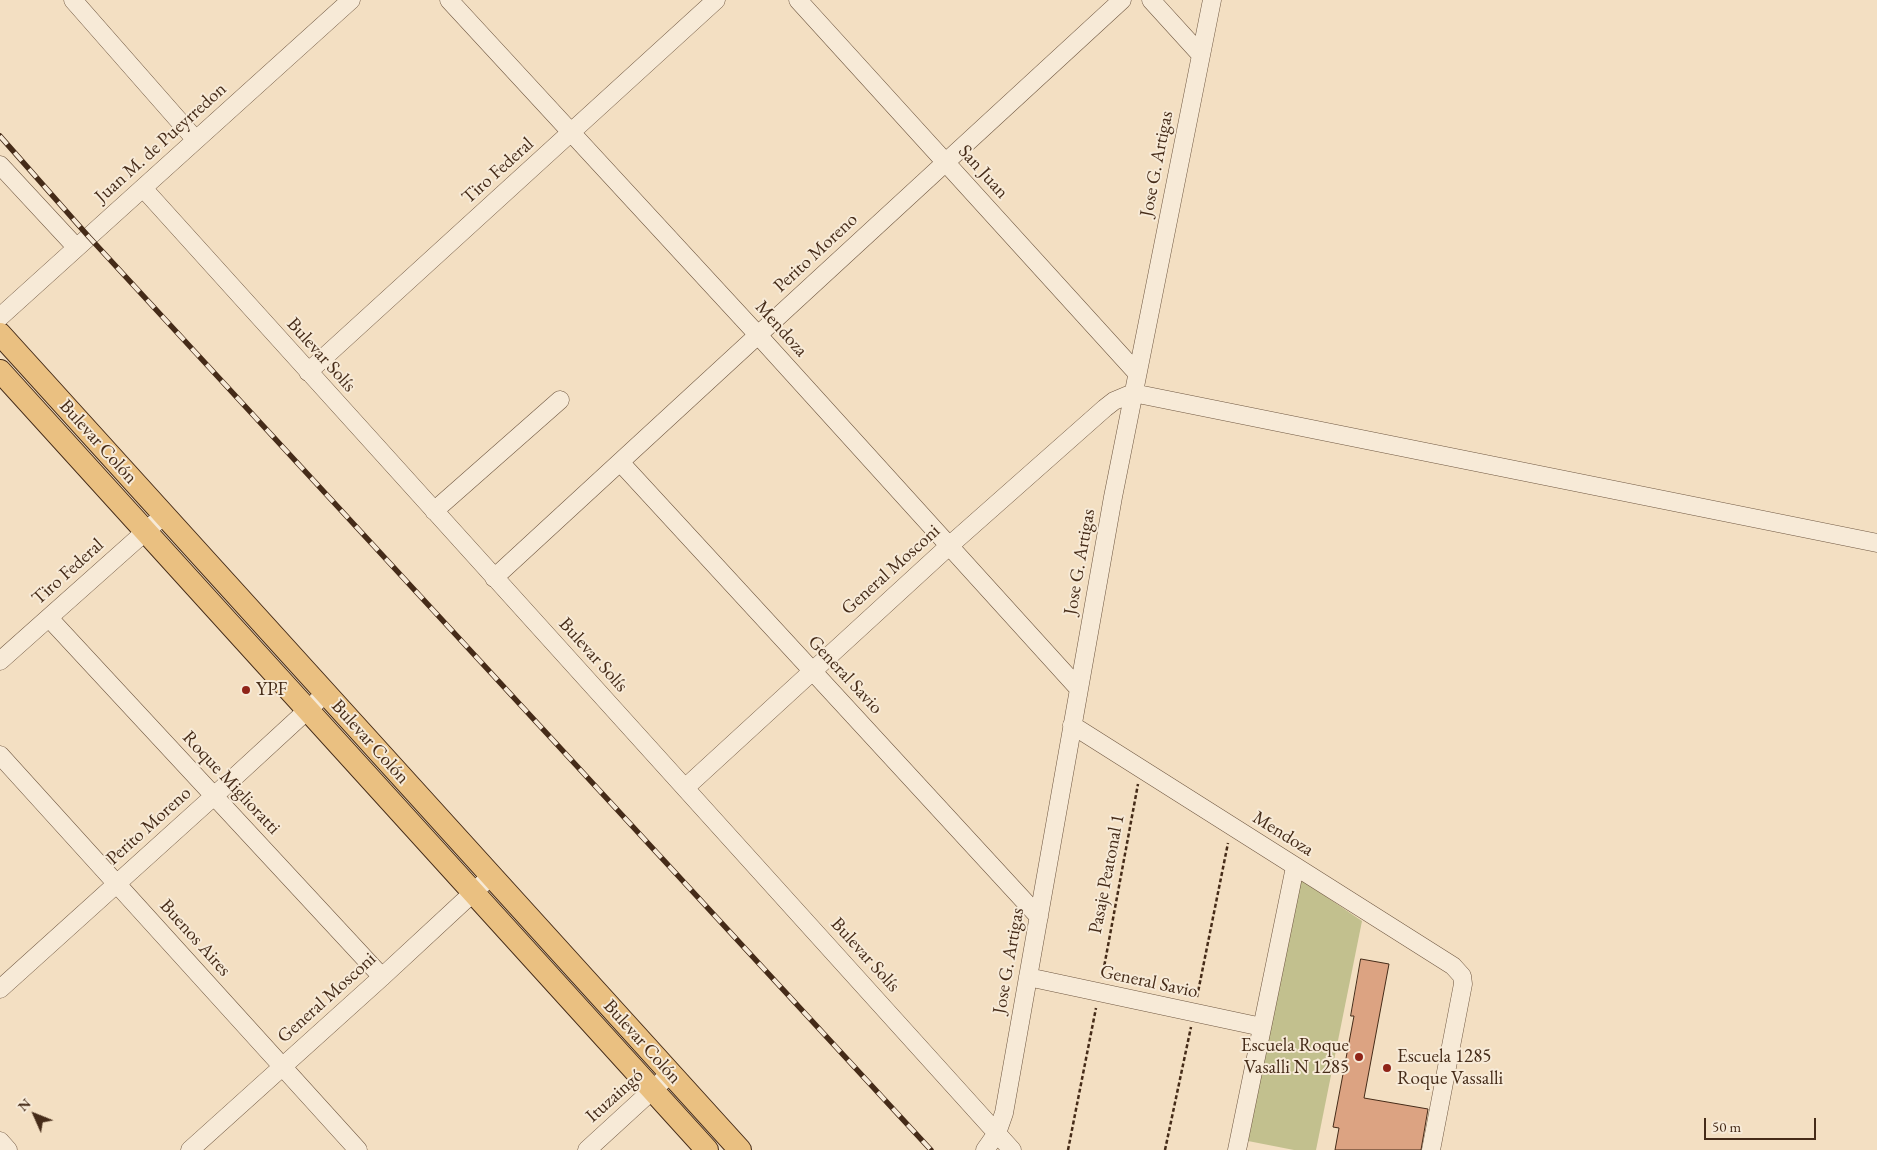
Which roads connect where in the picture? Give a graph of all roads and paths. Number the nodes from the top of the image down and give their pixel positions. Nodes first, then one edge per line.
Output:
1 (73, 0) edge
2 (351, 0) edge
3 (448, 0) edge
4 (716, 0) edge
5 (798, 0) edge
6 (1122, 0) edge
7 (1151, 0) edge
8 (1212, 0) edge
9 (1201, 55) junction
10 (572, 132) junction
11 (195, 139) junction
12 (946, 162) junction
13 (0, 165) edge
14 (143, 188) junction
15 (76, 247) junction
16 (0, 317) edge
17 (0, 334) edge
18 (758, 335) junction
19 (0, 371) edge
20 (308, 372) junction
21 (1138, 373) junction
22 (1134, 393) junction
23 (560, 400) dead end
24 (91, 434) junction
25 (73, 451) junction
26 (620, 462) junction
27 (434, 511) junction
28 (164, 514) junction
29 (145, 531) junction
30 (1877, 543) edge
31 (949, 546) junction
32 (494, 578) junction
33 (49, 618) junction
34 (266, 628) junction
35 (248, 644) junction
36 (0, 661) edge
37 (812, 671) junction
38 (1079, 689) junction
39 (326, 693) junction
40 (308, 710) junction
41 (1072, 725) junction
42 (0, 755) edge
43 (1139, 780) dead end
44 (684, 788) junction
45 (214, 796) junction
46 (1229, 837) dead end
47 (1295, 867) junction
48 (491, 876) junction
49 (116, 884) junction
50 (473, 892) junction
51 (1039, 917) junction
52 (382, 977) junction
53 (1028, 977) junction
54 (0, 989) edge
55 (1099, 993) junction
56 (1194, 1013) junction
57 (1262, 1027) junction
58 (282, 1067) junction
59 (671, 1073) junction
60 (653, 1090) junction
61 (997, 1133) junction
62 (0, 1141) edge
63 (1240, 1149) edge
64 (8, 1150) edge
65 (190, 1150) edge
66 (358, 1150) edge
67 (587, 1150) edge
68 (707, 1150) edge
69 (740, 1150) edge
70 (984, 1150) edge
71 (1012, 1150) edge
72 (1068, 1150) edge
73 (1165, 1150) edge
74 (1431, 1150) edge

1 - 11 street
2 - 11 street, Juan M. de Pueyrredon
3 - 10 street, Mendoza
4 - 10 street, Tiro Federal
5 - 12 street, San Juan
6 - 12 street, Perito Moreno
7 - 9 street
8 - 9 street, Jose G. Artigas
9 - 21 street, Jose G. Artigas
10 - 18 street, Mendoza
10 - 20 street, Tiro Federal
11 - 14 street, Juan M. de Pueyrredon
12 - 18 street, Perito Moreno
12 - 21 street, San Juan
13 - 15 street
14 - 15 street, Juan M. de Pueyrredon
14 - 20 street, Bulevar Solís
15 - 16 street, Juan M. de Pueyrredon
17 - 24 main road, Bulevar Colón
18 - 26 street, Perito Moreno
18 - 31 street, Mendoza
19 - 25 main road, Bulevar Colón
20 - 27 street, Bulevar Solís
21 - 22 street, Jose G. Artigas
22 - 30 street
22 - 31 street, General Mosconi
22 - 38 street, Jose G. Artigas
23 - 27 street
24 - 25 street
24 - 28 main road, Bulevar Colón
25 - 29 main road, Bulevar Colón
26 - 32 street, Perito Moreno
26 - 37 street, General Savio
27 - 32 street, Bulevar Solís
28 - 29 street, Tiro Federal
28 - 34 main road, Bulevar Colón
29 - 33 street, Tiro Federal
29 - 35 main road, Bulevar Colón
31 - 37 street, General Mosconi
31 - 38 street, Mendoza
32 - 44 street, Bulevar Solís
33 - 36 street, Tiro Federal
33 - 45 street, Roque Miglioratti
34 - 35 street
34 - 39 main road, Bulevar Colón
35 - 40 main road, Bulevar Colón
37 - 44 street, General Mosconi
37 - 51 street, General Savio
38 - 41 street, Jose G. Artigas
39 - 40 street, Perito Moreno
39 - 48 main road, Bulevar Colón
40 - 45 street, Perito Moreno
40 - 50 main road, Bulevar Colón
41 - 47 street, Mendoza
41 - 51 street, Jose G. Artigas
42 - 49 street, Buenos Aires
43 - 55 path, Pasaje Peatonal 1
44 - 61 street, Bulevar Solís
45 - 49 street, Perito Moreno
45 - 52 street, Roque Miglioratti
46 - 56 path
47 - 57 street
47 - 74 street, Mendoza
48 - 50 street, General Mosconi
48 - 59 main road, Bulevar Colón
49 - 54 street, Perito Moreno
49 - 58 street, Buenos Aires
50 - 52 street, General Mosconi
50 - 60 main road, Bulevar Colón
51 - 53 street, Jose G. Artigas
52 - 58 street, General Mosconi
53 - 55 street, General Savio
53 - 61 street, Jose G. Artigas
55 - 56 street, General Savio
55 - 72 path, Pasaje Peatonal 1
56 - 57 street, General Savio
56 - 73 path
57 - 63 street
58 - 65 street, General Mosconi
58 - 66 street, Buenos Aires
59 - 60 street, Ituzaingó
59 - 69 main road, Bulevar Colón
60 - 67 street, Ituzaingó
60 - 68 main road, Bulevar Colón
61 - 70 street, Jose G. Artigas
61 - 71 street, Bulevar Solís
62 - 64 street

